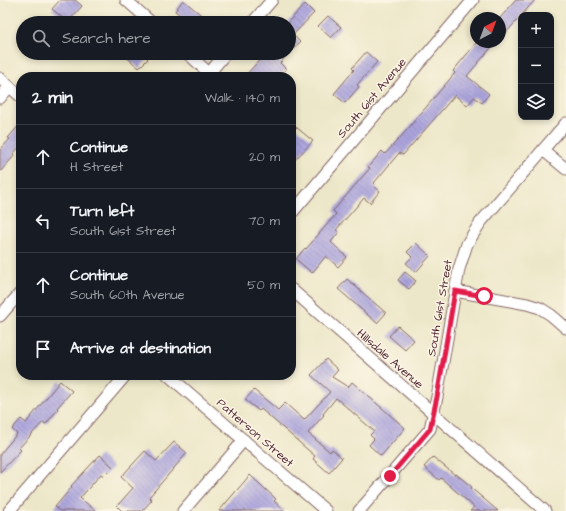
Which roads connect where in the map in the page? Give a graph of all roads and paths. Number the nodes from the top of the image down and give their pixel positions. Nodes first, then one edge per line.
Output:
1 (126, 0) edge
2 (272, 0) edge
3 (473, 0) edge
4 (144, 16) edge
5 (258, 16) edge
6 (194, 60) edge
7 (220, 60) edge
8 (205, 72) edge
9 (210, 72) edge
10 (0, 78) edge
11 (9, 87) junction
12 (16, 93) edge
13 (0, 98) edge
14 (566, 123) edge
15 (543, 150) junction
16 (566, 169) edge
17 (296, 208) edge
18 (455, 291) junction
19 (296, 294) edge
20 (16, 298) edge
21 (0, 316) edge
22 (566, 328) edge
23 (122, 380) edge
24 (174, 380) edge
25 (433, 414) junction
26 (244, 440) junction
27 (9, 511) edge
28 (183, 511) edge
29 (326, 511) edge
30 (360, 511) edge
31 (545, 511) edge

1 - 4 street
2 - 5 street
3 - 17 street, South 61st Avenue
6 - 8 street
7 - 9 street
10 - 11 street
11 - 12 street
11 - 13 street
14 - 15 street, South 61st Street
15 - 16 street
15 - 18 street, South 61st Street
18 - 22 street
18 - 25 street, South 61st Street
19 - 25 street, Hillsdale Avenue
20 - 21 street
23 - 27 street
24 - 26 street, Patterson Street
25 - 30 street, South 61st Street
25 - 31 street, Hillsdale Avenue
26 - 28 street
26 - 29 street, Patterson Street

